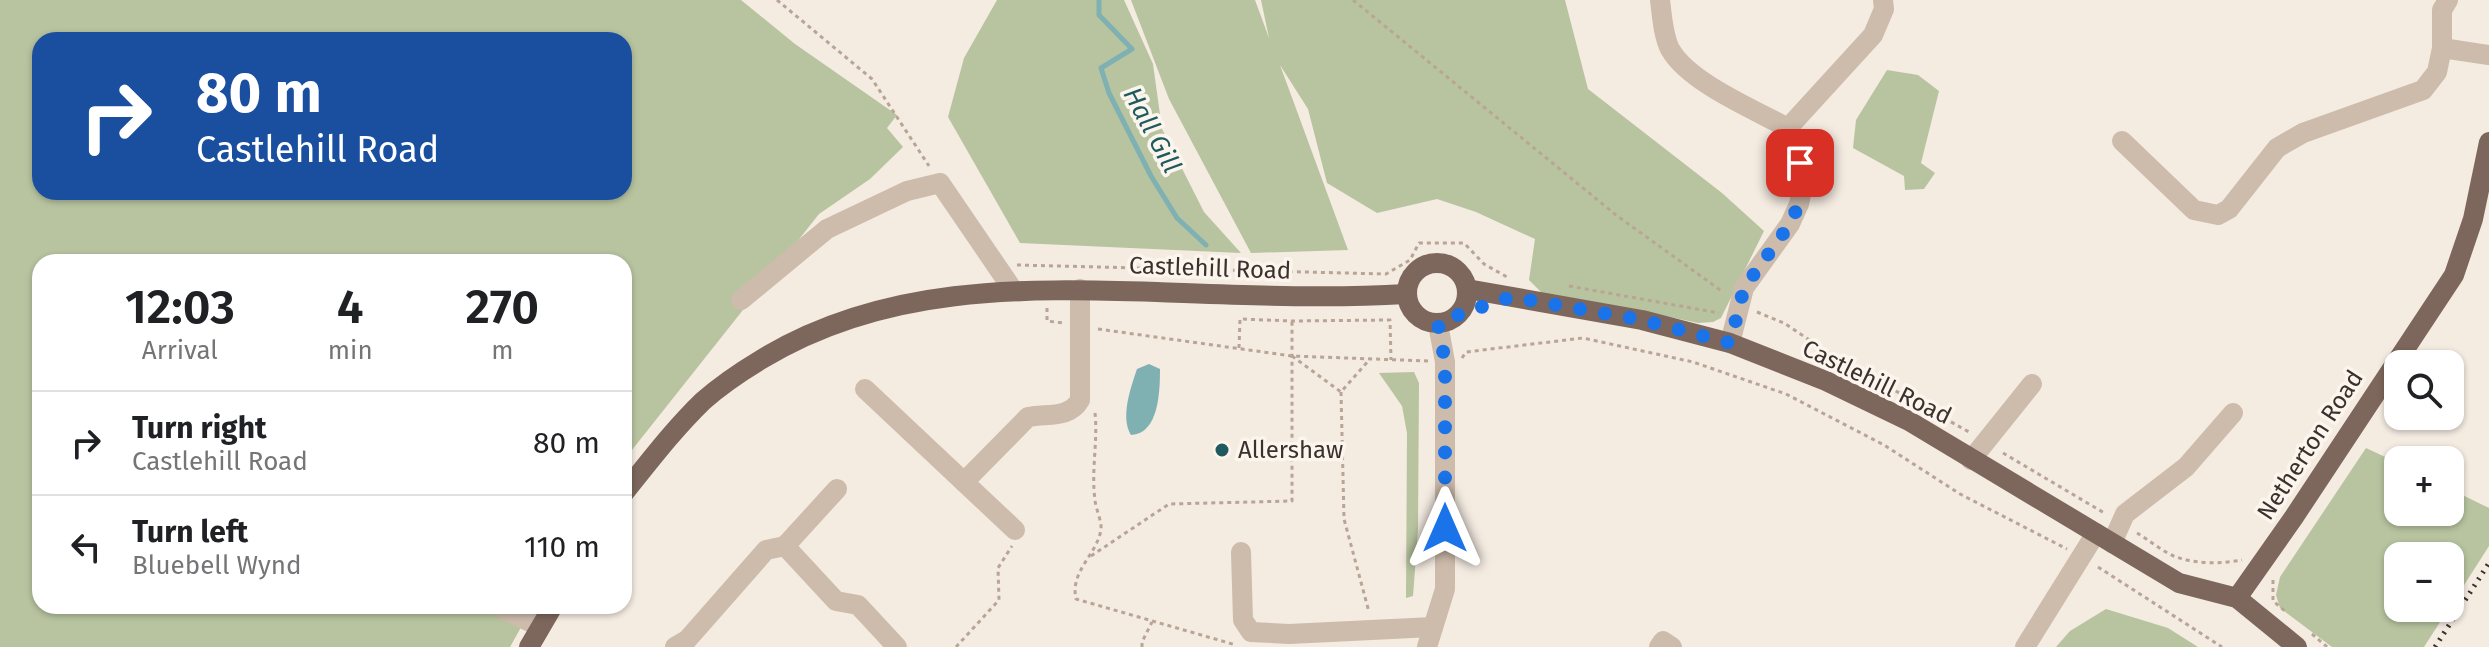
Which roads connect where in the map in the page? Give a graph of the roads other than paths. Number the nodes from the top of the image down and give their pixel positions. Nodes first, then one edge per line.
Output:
1 (1660, 0) edge
2 (1883, 0) edge
3 (2448, 0) edge
4 (2442, 48) junction
5 (2489, 55) edge
6 (1788, 128) junction
7 (2122, 141) dead end
8 (2489, 142) edge
9 (1080, 289) junction
10 (1467, 289) junction
11 (1013, 290) junction
12 (1514, 290) junction
13 (1406, 294) junction
14 (741, 300) dead end
15 (1460, 314) junction
16 (1438, 324) junction
17 (1730, 343) junction
18 (2032, 384) dead end
19 (865, 389) dead end
20 (2233, 413) dead end
21 (1971, 460) junction
22 (964, 482) junction
23 (632, 483) edge
24 (837, 489) dead end
25 (1015, 530) road end
26 (2104, 538) junction
27 (785, 546) junction
28 (1241, 552) dead end
29 (2237, 598) junction
30 (514, 614) edge
31 (548, 614) edge
32 (540, 627) junction
33 (1430, 637) edge
34 (2302, 638) edge
35 (529, 647) edge
36 (675, 647) edge
37 (897, 647) edge
38 (1659, 647) edge
39 (1672, 647) edge
40 (2025, 647) edge

1 - 6 street
2 - 6 street
3 - 4 street
4 - 5 street
4 - 7 street
6 - 17 street
8 - 29 main road, Netherton Road
9 - 11 main road, Castlehill Road
9 - 13 main road, Castlehill Road
9 - 22 street
10 - 12 main road, Castlehill Road
10 - 13 main road
10 - 15 main road
11 - 14 street
11 - 23 main road, Castlehill Road
12 - 15 main road, Castlehill Road
12 - 17 main road, Castlehill Road
13 - 16 main road
15 - 16 main road, Castlehill Road
16 - 33 street
17 - 21 main road, Castlehill Road
18 - 21 street
19 - 22 street
20 - 26 street
21 - 26 main road, Castlehill Road
22 - 25 street
24 - 27 street
26 - 29 main road, Castlehill Road
26 - 40 street
27 - 36 street
27 - 37 street
28 - 33 street
29 - 34 main road
30 - 32 street
31 - 32 main road
32 - 35 main road
38 - 39 street

